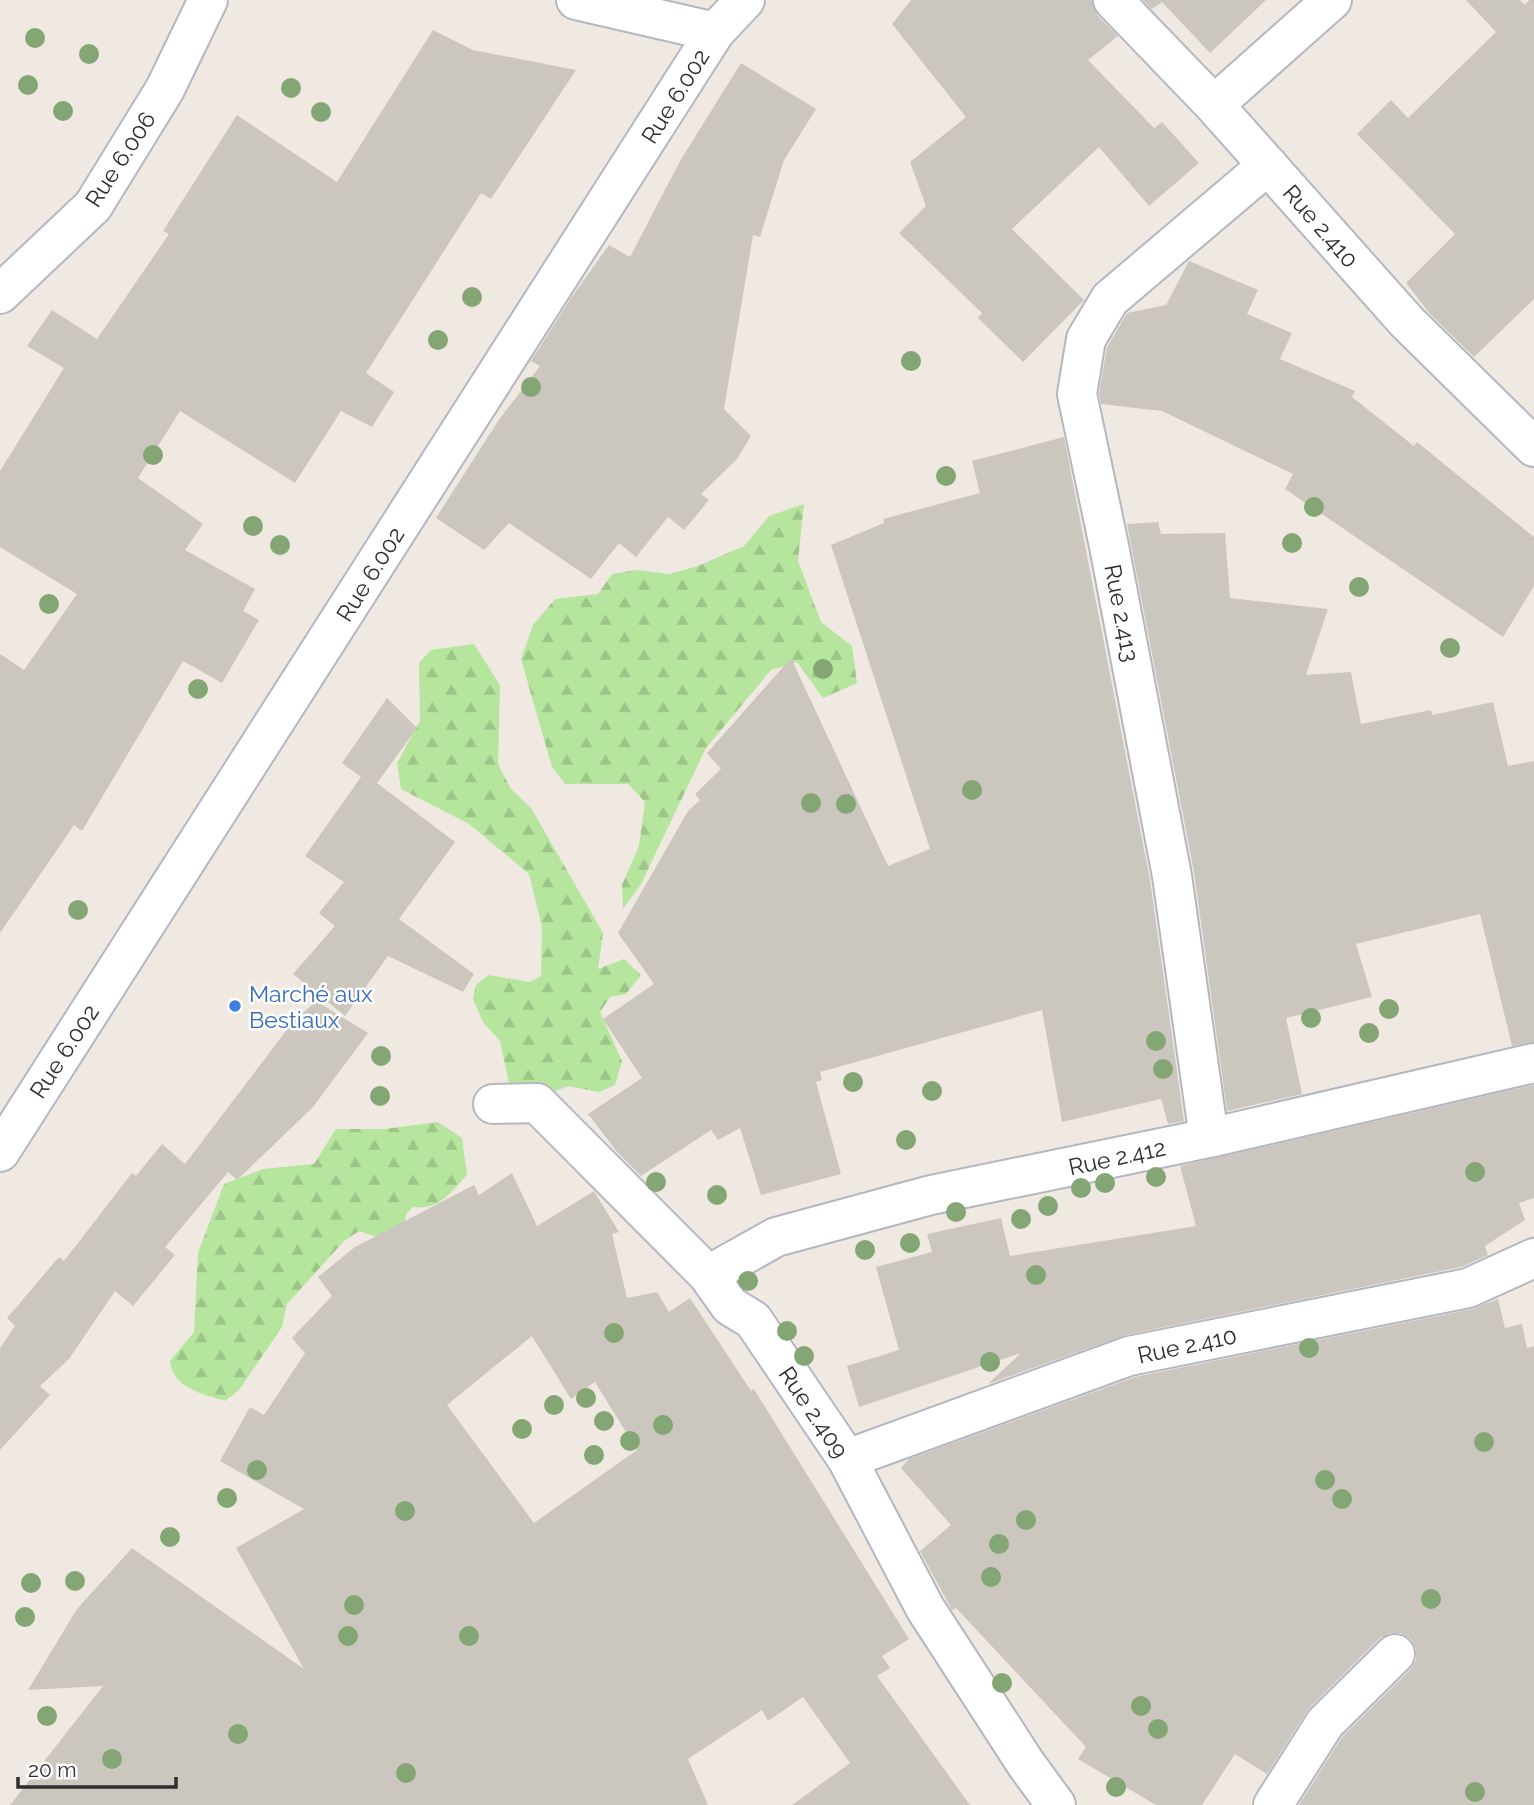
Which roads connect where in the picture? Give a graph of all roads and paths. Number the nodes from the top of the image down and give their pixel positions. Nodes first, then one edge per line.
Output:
1 (208, 0) edge
2 (576, 0) edge
3 (745, 0) edge
4 (1113, 0) edge
5 (1332, 0) edge
6 (715, 32) junction
7 (1214, 105) junction
8 (1268, 165) junction
9 (0, 294) edge
10 (1534, 447) edge
11 (1534, 1063) edge
12 (493, 1104) dead end
13 (1209, 1138) junction
14 (0, 1152) edge
15 (1534, 1258) edge
16 (708, 1275) junction
17 (846, 1459) junction
18 (1395, 1654) dead end
19 (1056, 1805) edge
20 (1273, 1805) edge

1 - 9 street, Rue 6.006
2 - 6 street
3 - 6 street, Rue 6.002
4 - 7 street, Rue 2.410
5 - 7 street
6 - 14 street, Rue 6.002
7 - 8 street, Rue 2.410
8 - 10 street, Rue 2.410
8 - 13 street, Rue 2.413
11 - 13 street, Rue 2.412
12 - 16 street, Rue 2.409
13 - 16 street, Rue 2.412
15 - 17 street, Rue 2.410
16 - 17 street, Rue 2.409
17 - 19 street, Rue 2.409
18 - 20 street

